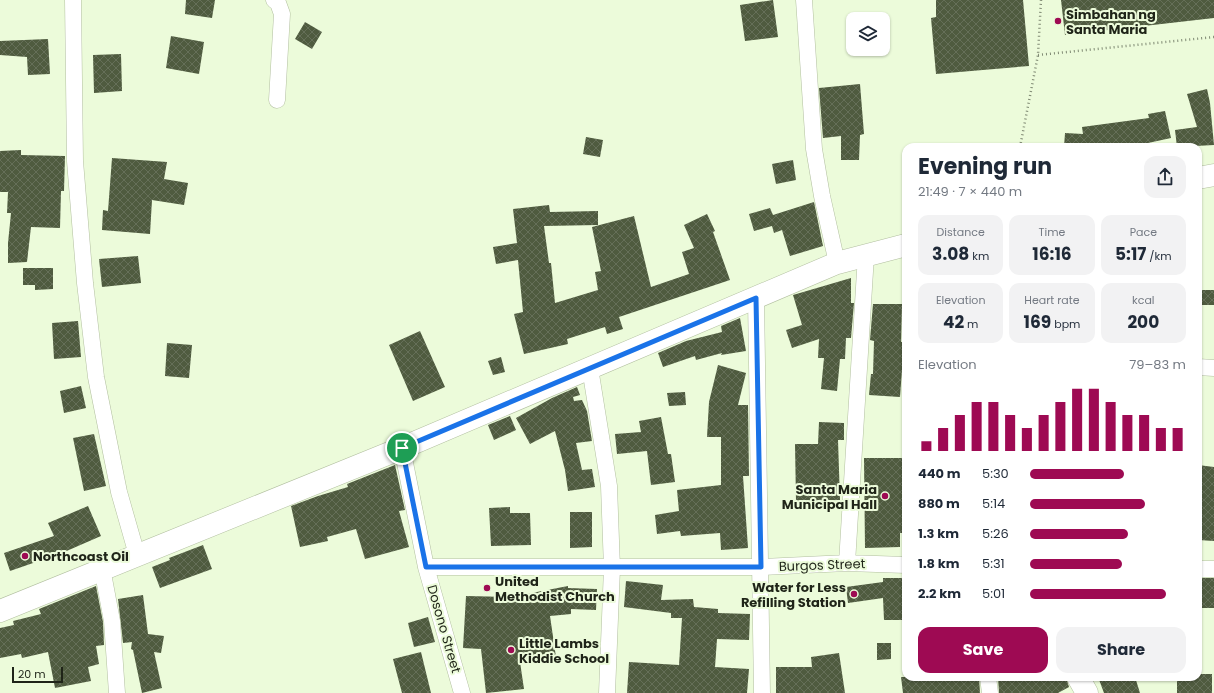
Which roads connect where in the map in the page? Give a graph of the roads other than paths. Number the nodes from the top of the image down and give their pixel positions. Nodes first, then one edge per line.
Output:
1 (74, 0) edge
2 (274, 0) edge
3 (804, 0) edge
4 (277, 100) dead end
5 (1214, 175) edge
6 (1202, 177) edge
7 (902, 246) edge
8 (866, 255) junction
9 (837, 263) junction
10 (756, 298) junction
11 (1202, 367) edge
12 (590, 368) junction
13 (1214, 368) edge
14 (402, 448) junction
15 (137, 555) junction
16 (847, 563) junction
17 (902, 565) edge
18 (426, 567) junction
19 (761, 567) junction
20 (102, 568) junction
21 (612, 568) junction
22 (1202, 569) edge
23 (1214, 569) edge
24 (0, 611) edge
25 (988, 681) edge
26 (1080, 681) edge
27 (117, 693) edge
28 (462, 693) edge
29 (607, 693) edge
30 (762, 693) edge
31 (990, 693) edge
32 (1087, 693) edge

1 - 15 street
2 - 4 street
3 - 9 street
5 - 6 main road
7 - 8 main road
8 - 9 main road
8 - 16 street
9 - 10 main road
10 - 12 main road
10 - 19 street
11 - 13 street
12 - 14 main road
12 - 21 street
14 - 15 main road
14 - 18 street, Dosono Street
15 - 20 main road
16 - 17 street, Burgos Street
16 - 19 street, Burgos Street
18 - 21 street, Burgos Street
18 - 28 street, Dosono Street
19 - 21 street, Burgos Street
19 - 30 street
20 - 24 main road
20 - 27 street
21 - 29 street
22 - 23 street
25 - 31 street
26 - 32 main road

